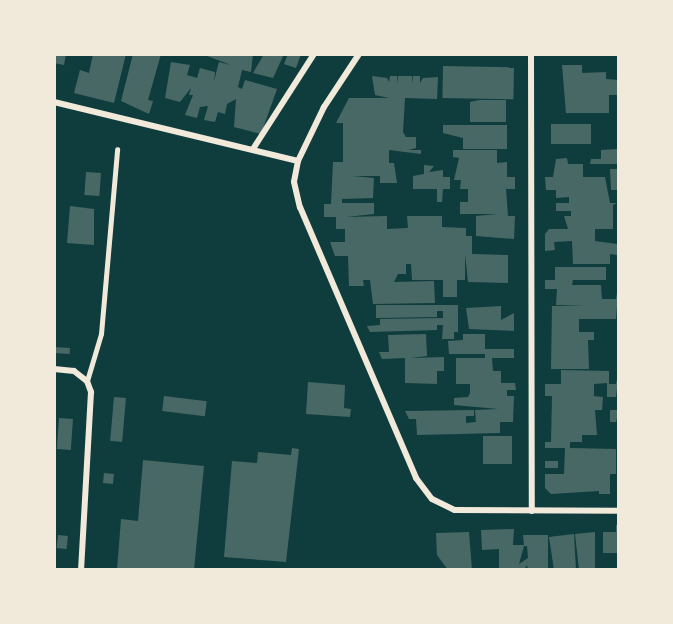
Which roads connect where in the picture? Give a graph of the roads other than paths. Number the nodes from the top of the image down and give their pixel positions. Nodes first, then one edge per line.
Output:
1 (314, 54) edge
2 (359, 54) edge
3 (531, 54) edge
4 (54, 102) edge
5 (253, 149) junction
6 (117, 150) dead end
7 (298, 161) junction
8 (54, 369) edge
9 (87, 381) junction
10 (532, 511) junction
11 (619, 511) edge
12 (81, 570) edge

1 - 5 street
2 - 7 street
3 - 10 street
4 - 5 street
5 - 7 street
6 - 9 lane
7 - 10 street
8 - 9 street
9 - 12 street
10 - 11 street

